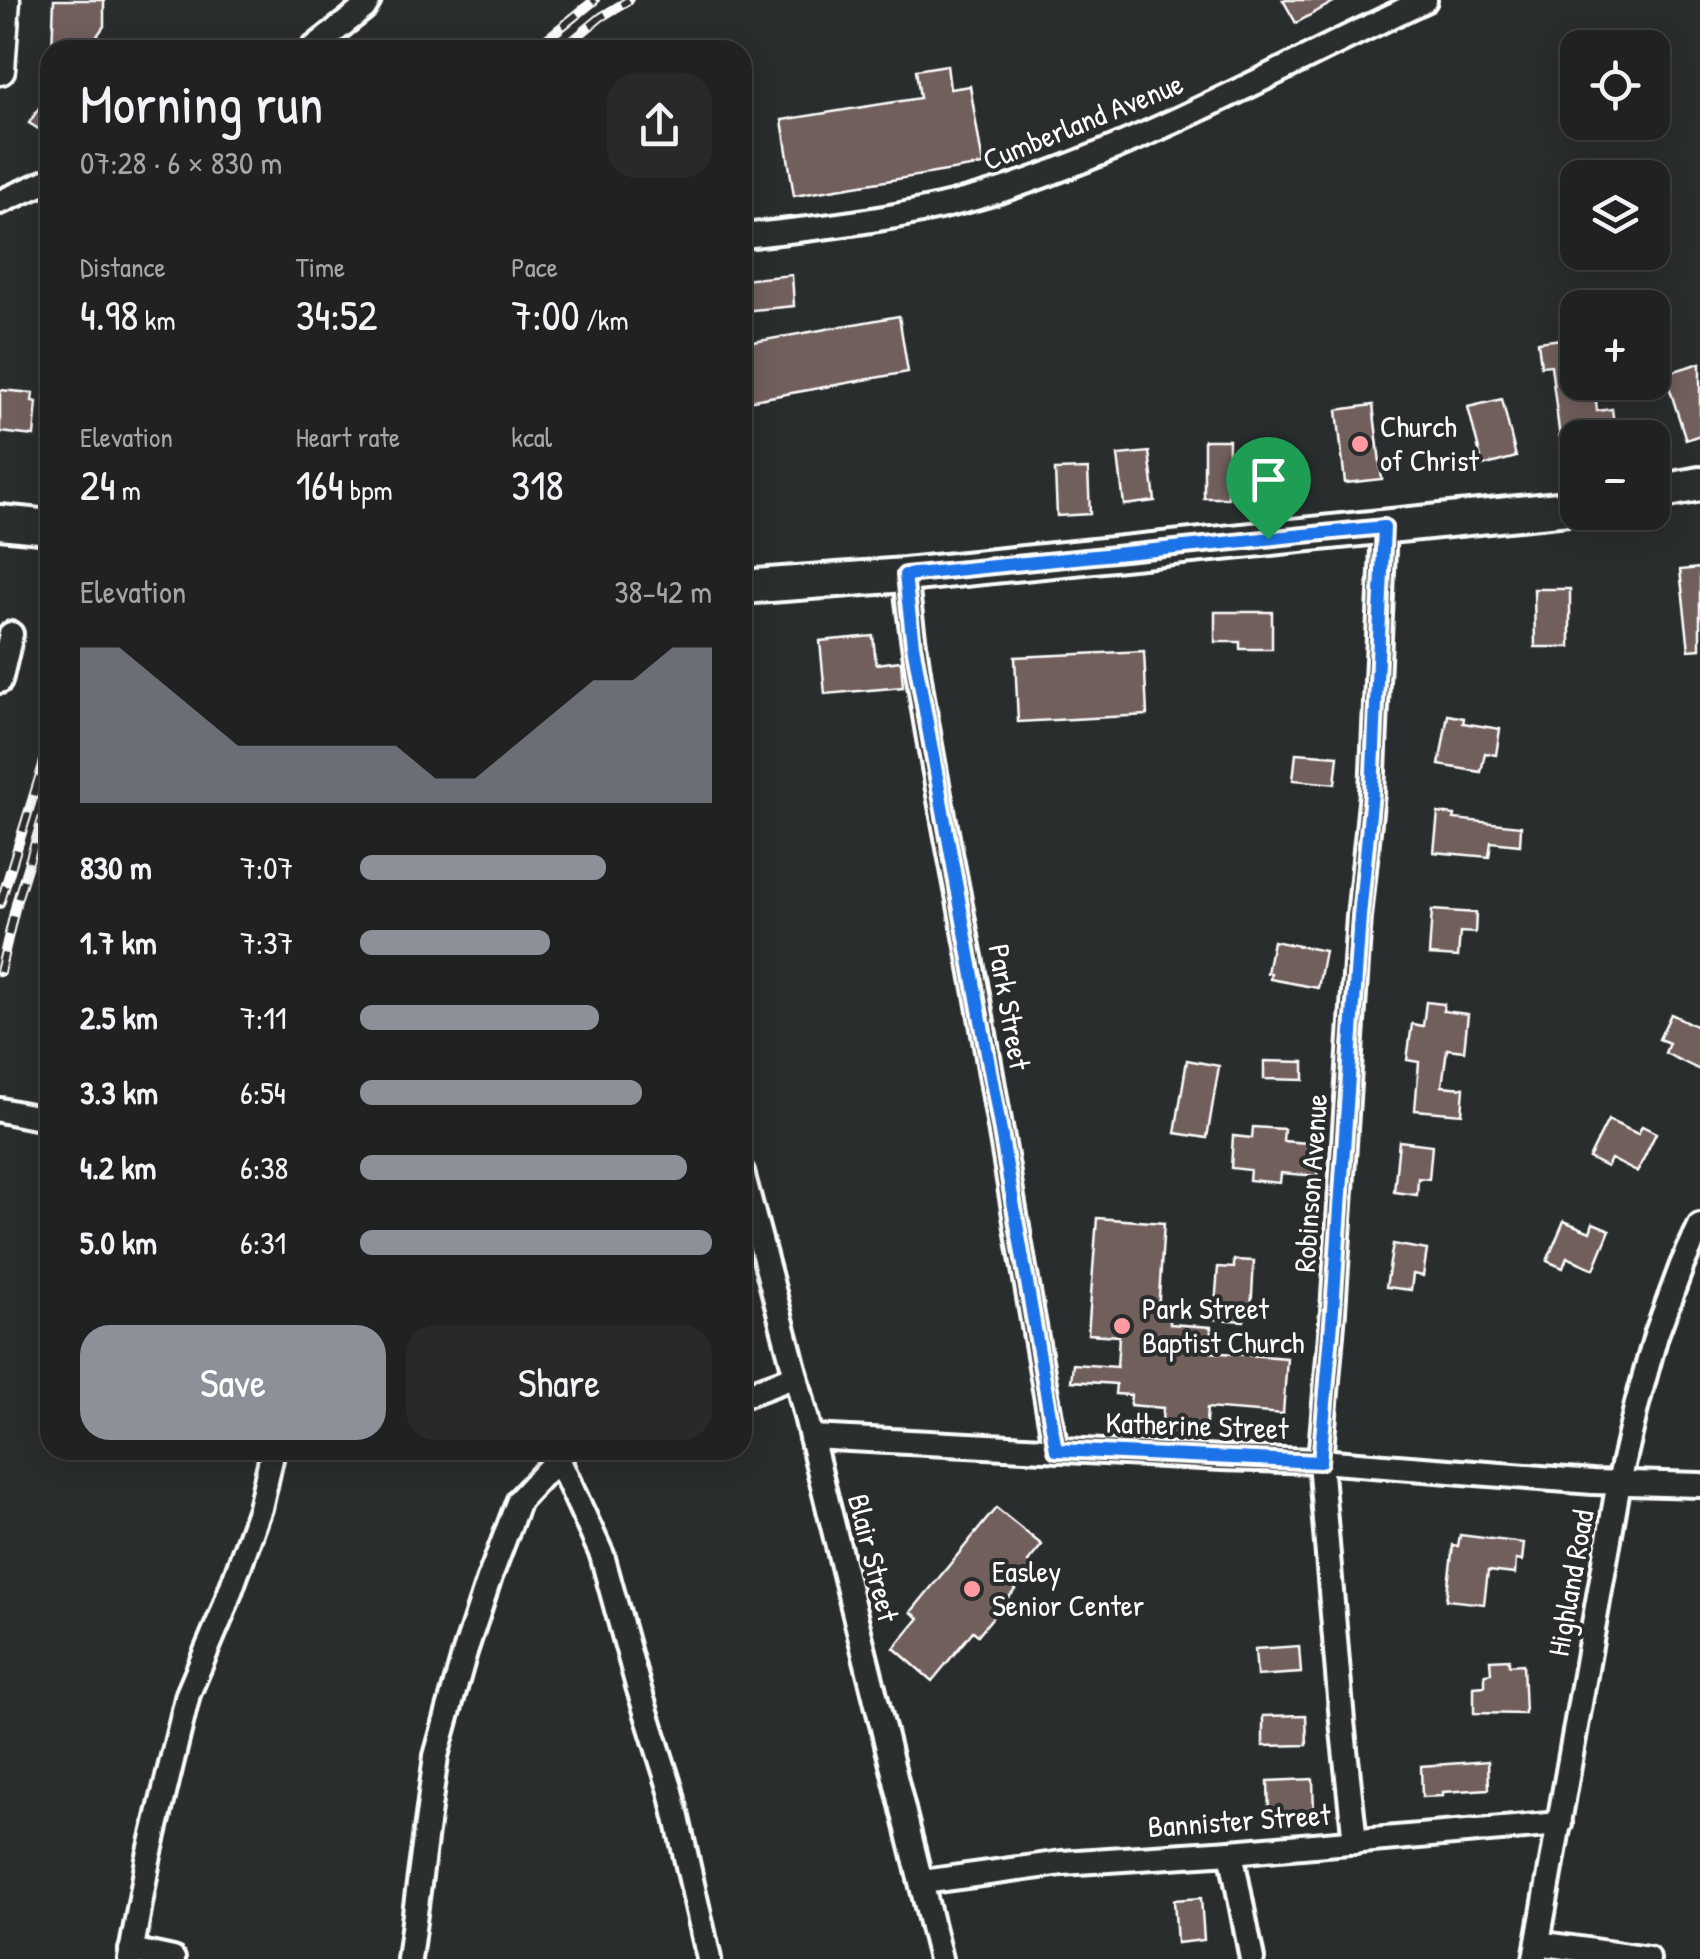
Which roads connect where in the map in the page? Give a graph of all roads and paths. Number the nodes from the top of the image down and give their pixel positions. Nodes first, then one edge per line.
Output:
1 (5, 0) edge
2 (370, 0) edge
3 (1426, 0) edge
4 (323, 40) edge
5 (0, 70) edge
6 (40, 184) edge
7 (0, 202) edge
8 (752, 235) edge
9 (1700, 484) edge
10 (1670, 490) edge
11 (1560, 509) edge
12 (0, 522) edge
13 (40, 525) edge
14 (1384, 527) junction
15 (905, 575) junction
16 (752, 585) edge
17 (11, 634) dead end
18 (0, 681) edge
19 (0, 1110) edge
20 (40, 1118) edge
21 (752, 1210) edge
22 (1700, 1226) edge
23 (796, 1376) junction
24 (752, 1392) edge
25 (811, 1436) junction
26 (1056, 1450) junction
27 (271, 1460) edge
28 (553, 1460) edge
29 (562, 1460) edge
30 (1320, 1462) junction
31 (1619, 1482) junction
32 (1700, 1485) edge
33 (1560, 1824) junction
34 (1354, 1842) junction
35 (1231, 1852) junction
36 (923, 1882) junction
37 (1536, 1951) edge
38 (130, 1954) edge
39 (173, 1959) edge
40 (410, 1959) edge
41 (709, 1959) edge
42 (940, 1959) edge
43 (1252, 1959) edge
44 (1648, 1959) edge

1 - 5 street
2 - 4 street
3 - 8 street, Cumberland Avenue
6 - 7 street
9 - 10 main road
11 - 14 main road
12 - 13 main road
14 - 15 main road
14 - 30 street, Robinson Avenue
15 - 16 main road
15 - 26 street, Park Street
17 - 18 street
19 - 20 street
21 - 23 street, Blair Street
22 - 31 street, Highland Road
23 - 24 street
23 - 25 street, Blair Street
25 - 26 street, Katherine Street
25 - 36 street, Blair Street
26 - 30 street, Katherine Street
27 - 38 street
28 - 40 street
29 - 41 street
30 - 31 street, Katherine Street
30 - 34 street, Robinson Avenue
31 - 32 street, Katherine Street
31 - 33 street, Highland Road
33 - 34 street, Bannister Street
33 - 37 street, Highland Road
34 - 35 street, Bannister Street
35 - 36 street, Bannister Street
35 - 43 street
36 - 42 street, Blair Street
37 - 44 street
38 - 39 street

